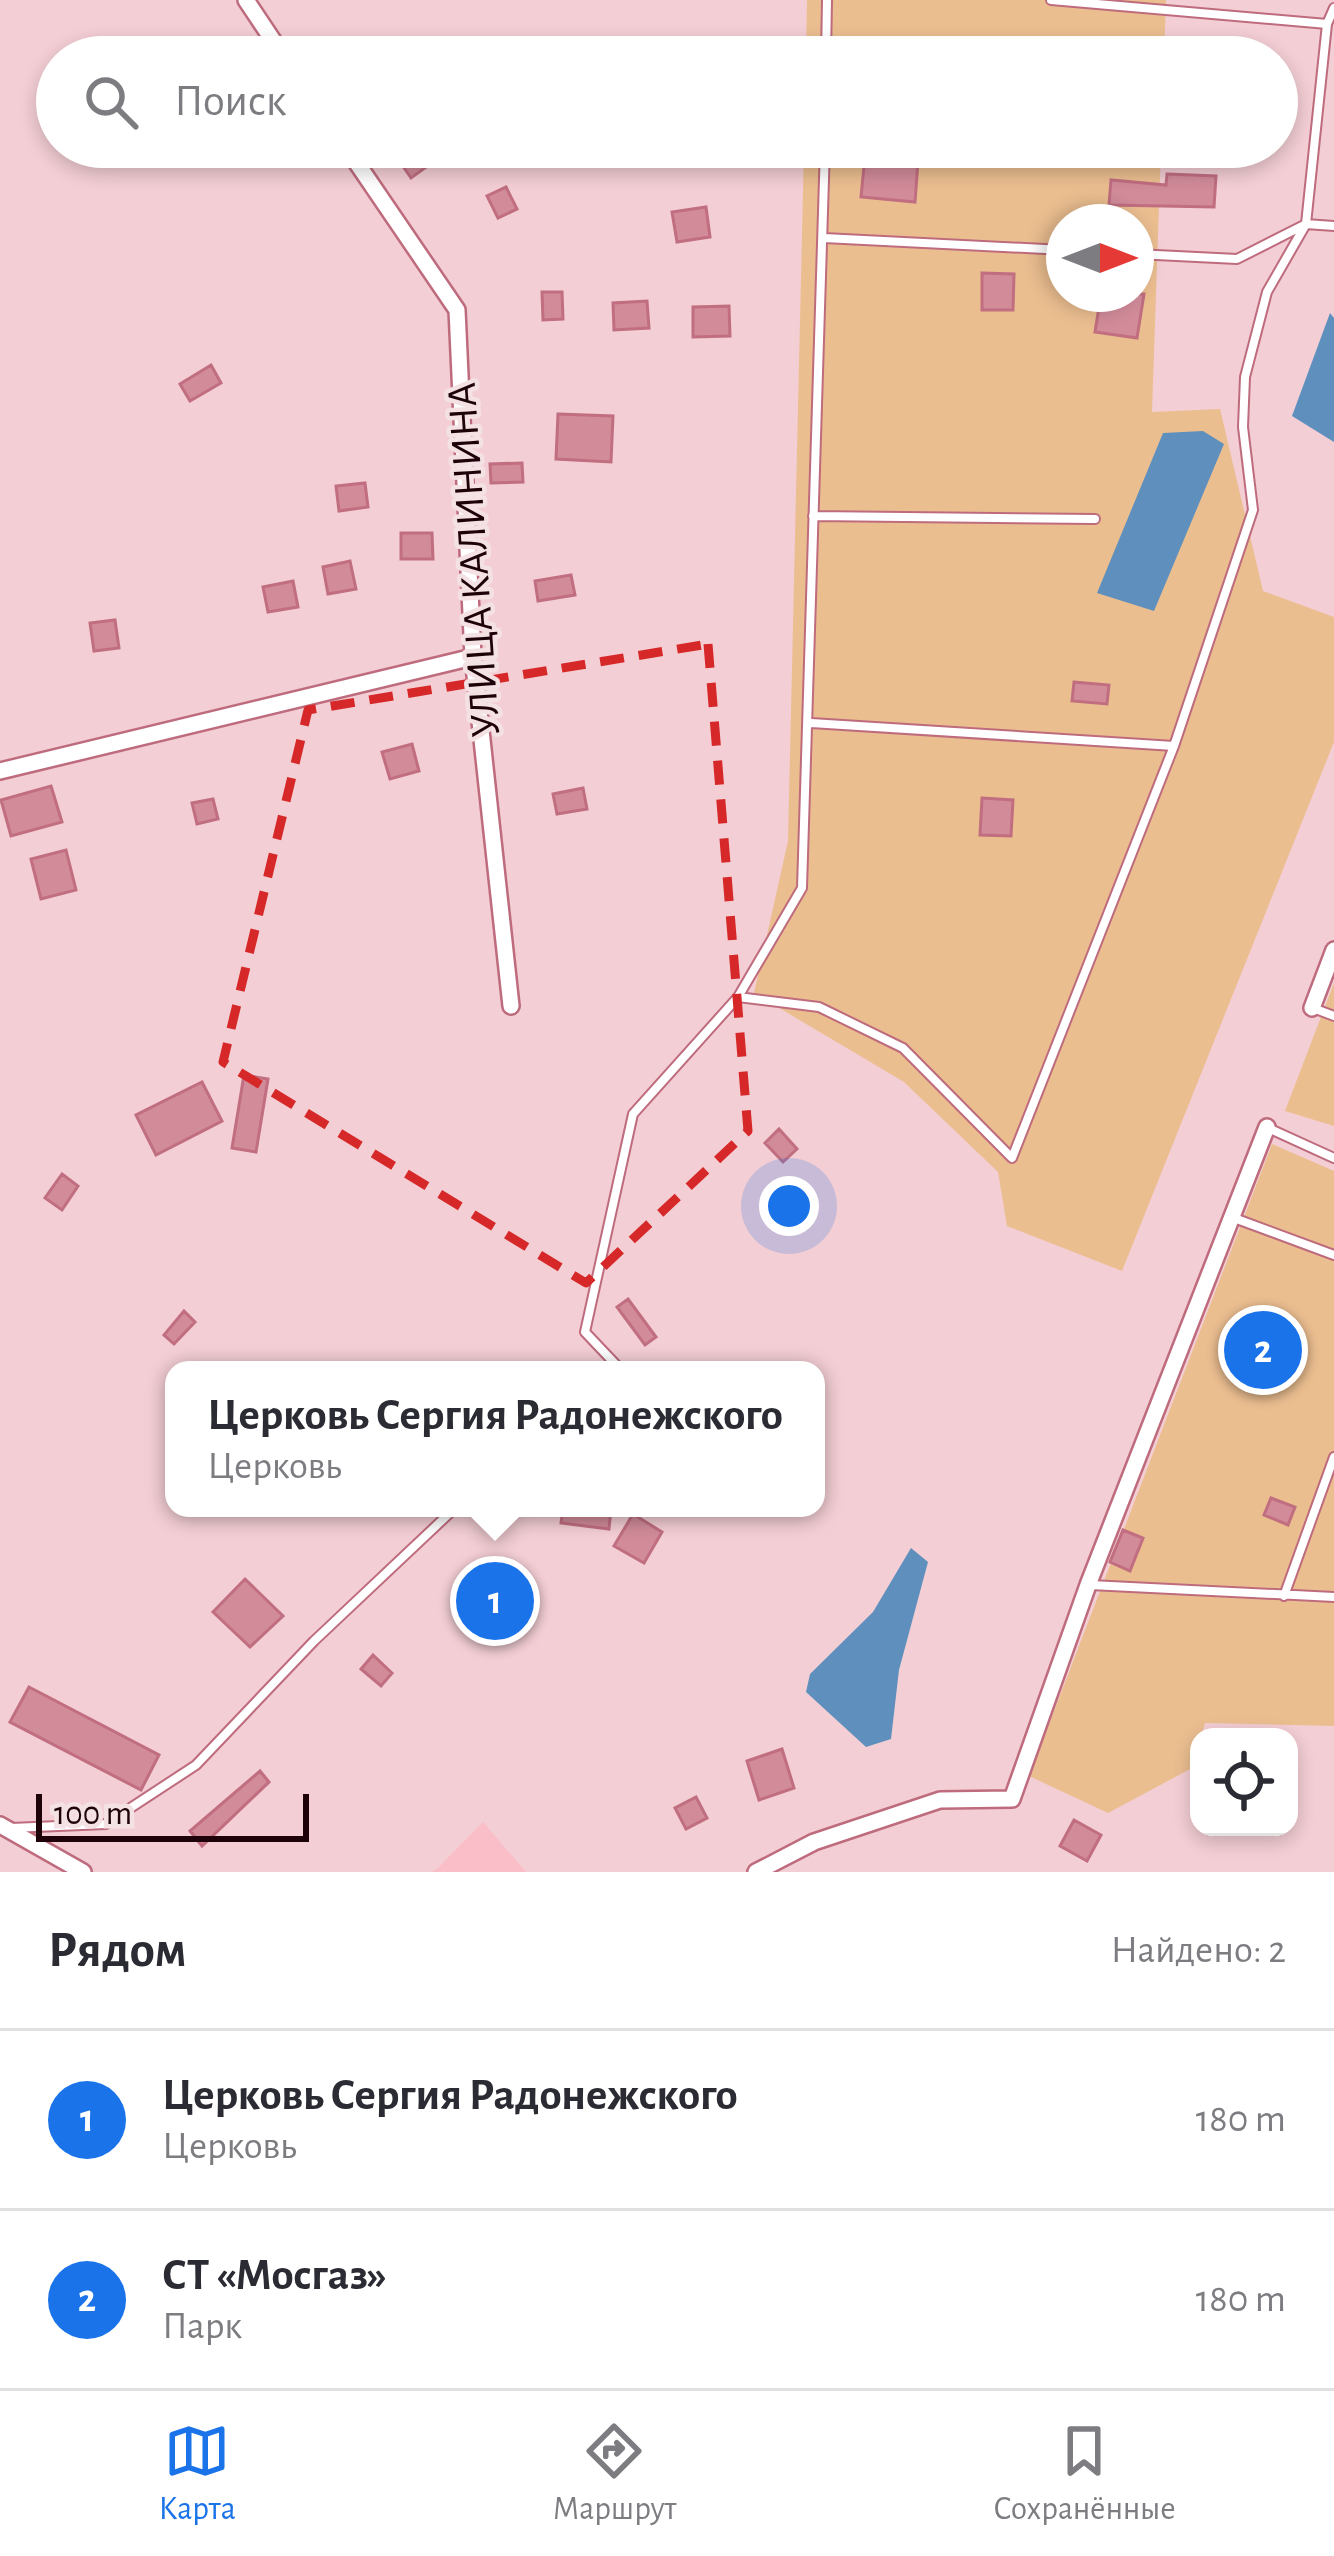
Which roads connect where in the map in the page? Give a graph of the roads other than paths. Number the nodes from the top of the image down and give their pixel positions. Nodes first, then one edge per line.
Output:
1 (246, 0) edge
2 (827, 0) edge
3 (1051, 0) edge
4 (1334, 8) edge
5 (1327, 24) junction
6 (270, 36) edge
7 (826, 36) edge
8 (360, 168) edge
9 (825, 168) edge
10 (1306, 224) junction
11 (1334, 226) edge
12 (824, 238) junction
13 (1046, 249) edge
14 (1154, 255) edge
15 (813, 516) junction
16 (1095, 520) dead end
17 (473, 657) junction
18 (812, 723) junction
19 (1174, 746) junction
20 (0, 771) edge
21 (1334, 950) edge
22 (738, 997) junction
23 (511, 1006) dead end
24 (1312, 1008) joint
25 (1334, 1016) edge
26 (1267, 1127) joint
27 (1334, 1158) edge
28 (1233, 1217) junction
29 (1334, 1256) edge
30 (612, 1361) edge
31 (1334, 1457) edge
32 (445, 1517) edge
33 (1088, 1585) junction
34 (1284, 1596) junction
35 (1334, 1597) edge
36 (5, 1827) edge
37 (83, 1872) edge
38 (756, 1872) edge

1 - 6 street
2 - 7 lane
3 - 5 lane
4 - 5 lane
5 - 10 lane
8 - 17 street, УЛИЦА КАЛИНИНА
9 - 12 lane
10 - 11 lane
10 - 14 lane
10 - 19 lane
12 - 13 lane
12 - 15 lane
15 - 16 lane
15 - 18 lane
17 - 20 street
17 - 23 street, УЛИЦА КАЛИНИНА
18 - 19 lane
18 - 22 lane
19 - 22 lane
21 - 24 street
22 - 30 lane
24 - 25 lane
26 - 27 lane
26 - 28 street
28 - 29 lane
28 - 33 street
31 - 34 lane
32 - 36 lane
33 - 34 lane
33 - 38 street
34 - 35 lane
36 - 37 street

